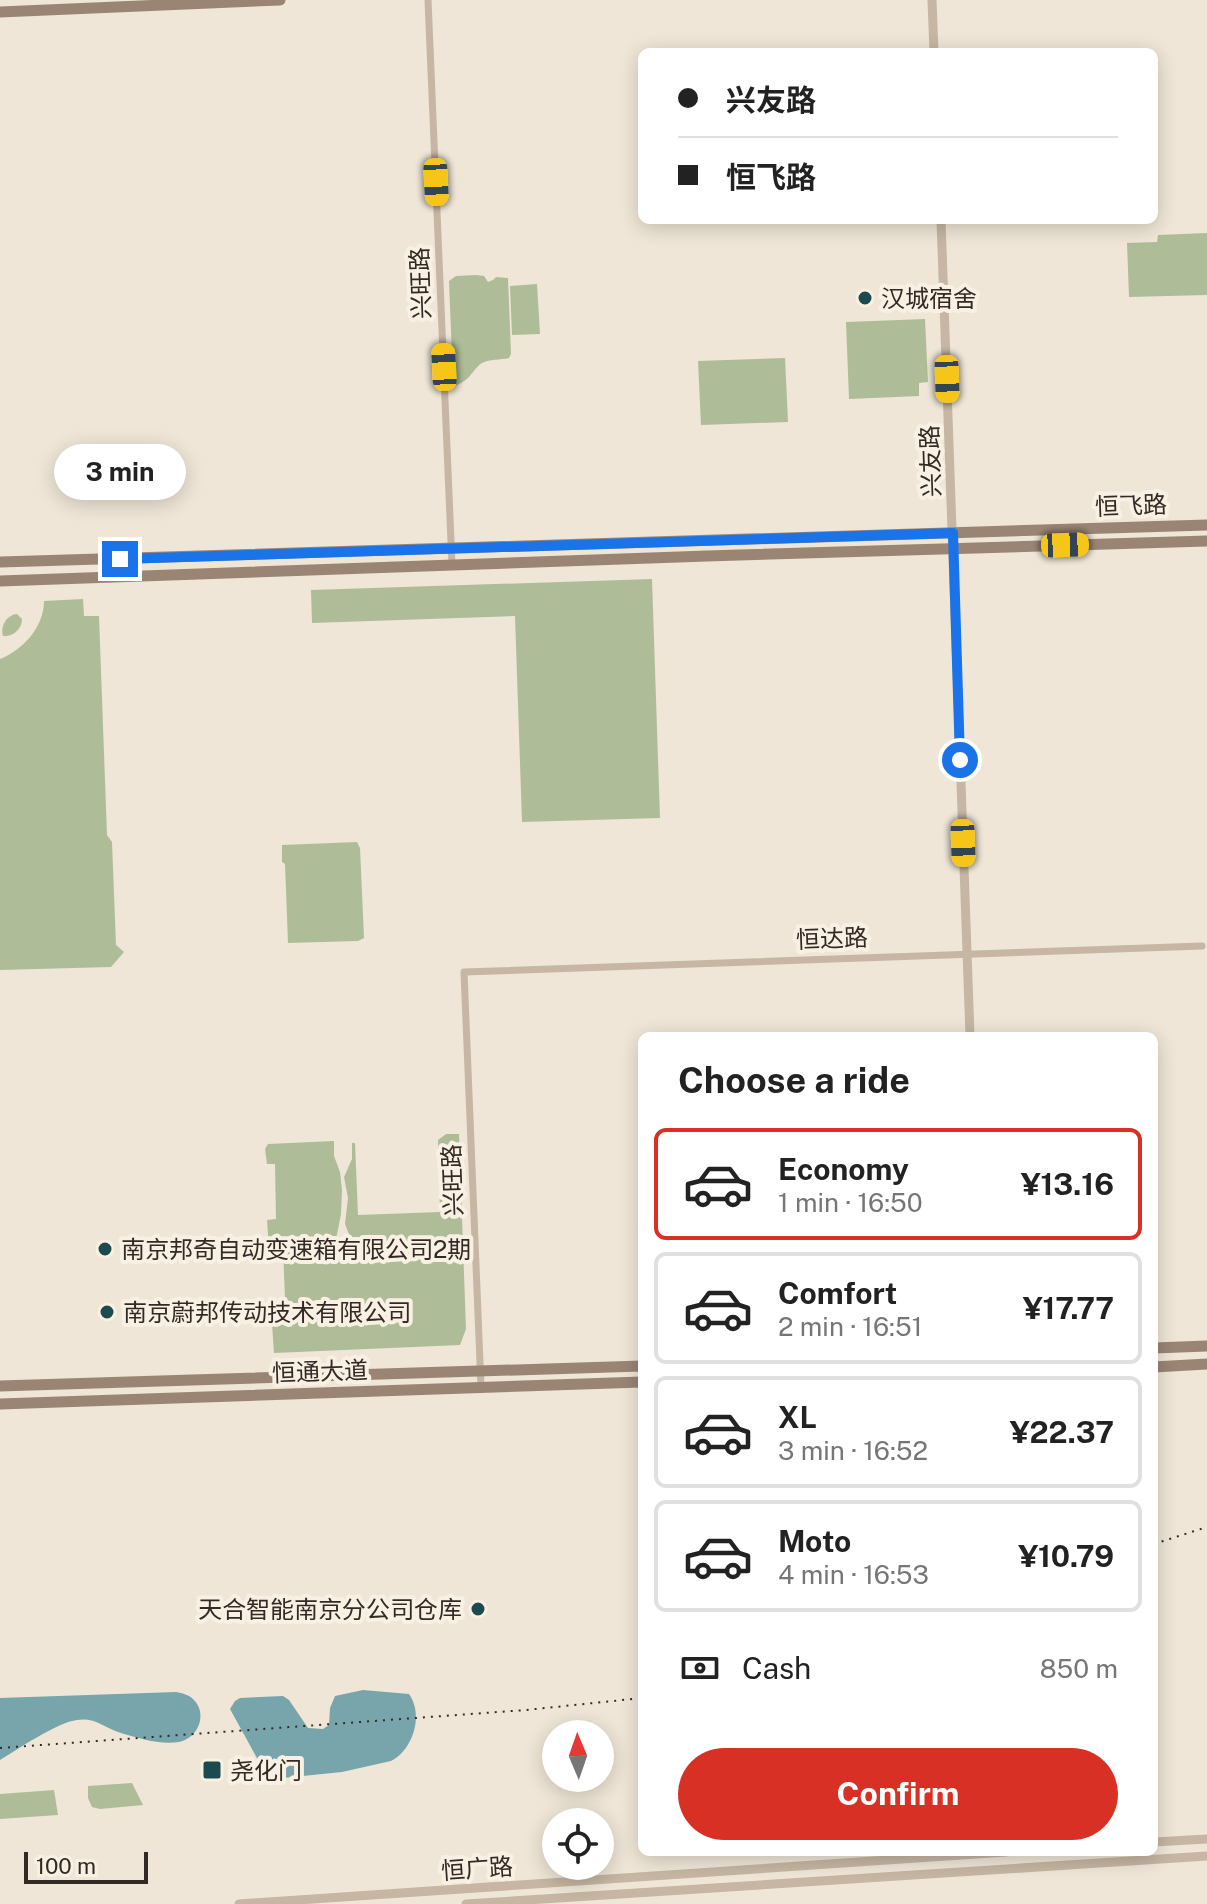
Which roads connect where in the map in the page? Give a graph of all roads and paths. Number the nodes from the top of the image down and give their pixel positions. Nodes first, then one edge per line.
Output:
1 (280, 0) edge
2 (428, 0) edge
3 (932, 0) edge
4 (0, 12) edge
5 (934, 48) edge
6 (941, 224) edge
7 (1207, 525) edge
8 (953, 533) junction
9 (1207, 541) edge
10 (452, 548) junction
11 (953, 549) junction
12 (0, 562) edge
13 (452, 565) junction
14 (0, 581) edge
15 (1202, 946) dead end
16 (966, 954) junction
17 (464, 972) joint
18 (970, 1032) edge
19 (1207, 1346) edge
20 (1158, 1348) edge
21 (1207, 1364) edge
22 (638, 1366) edge
23 (1158, 1367) edge
24 (480, 1372) junction
25 (638, 1382) edge
26 (0, 1386) edge
27 (481, 1387) junction
28 (0, 1404) edge
29 (1207, 1839) edge
30 (1158, 1842) edge
31 (947, 1856) edge
32 (1207, 1856) edge
33 (239, 1904) edge
34 (466, 1904) edge

1 - 4 main road
2 - 10 street, 兴旺路
3 - 5 street
6 - 8 street, 兴友路
7 - 8 main road, 恒飞路
8 - 10 main road, 恒飞路
8 - 11 street, 兴友路
9 - 11 main road, 恒飞路
10 - 12 main road, 恒飞路
10 - 13 street, 兴旺路
11 - 13 main road, 恒飞路
11 - 16 street, 兴友路
13 - 14 main road, 恒飞路
15 - 16 street, 恒达路
16 - 17 street, 恒达路
16 - 18 street, 兴友路
17 - 24 street, 兴旺路
19 - 20 main road
21 - 23 main road
22 - 24 main road, 恒通大道
24 - 26 main road, 恒通大道
24 - 27 street, 兴旺路
25 - 27 main road, 恒通大道
27 - 28 main road, 恒通大道
29 - 30 street
31 - 33 street, 恒广路
32 - 34 street, 恒广路

